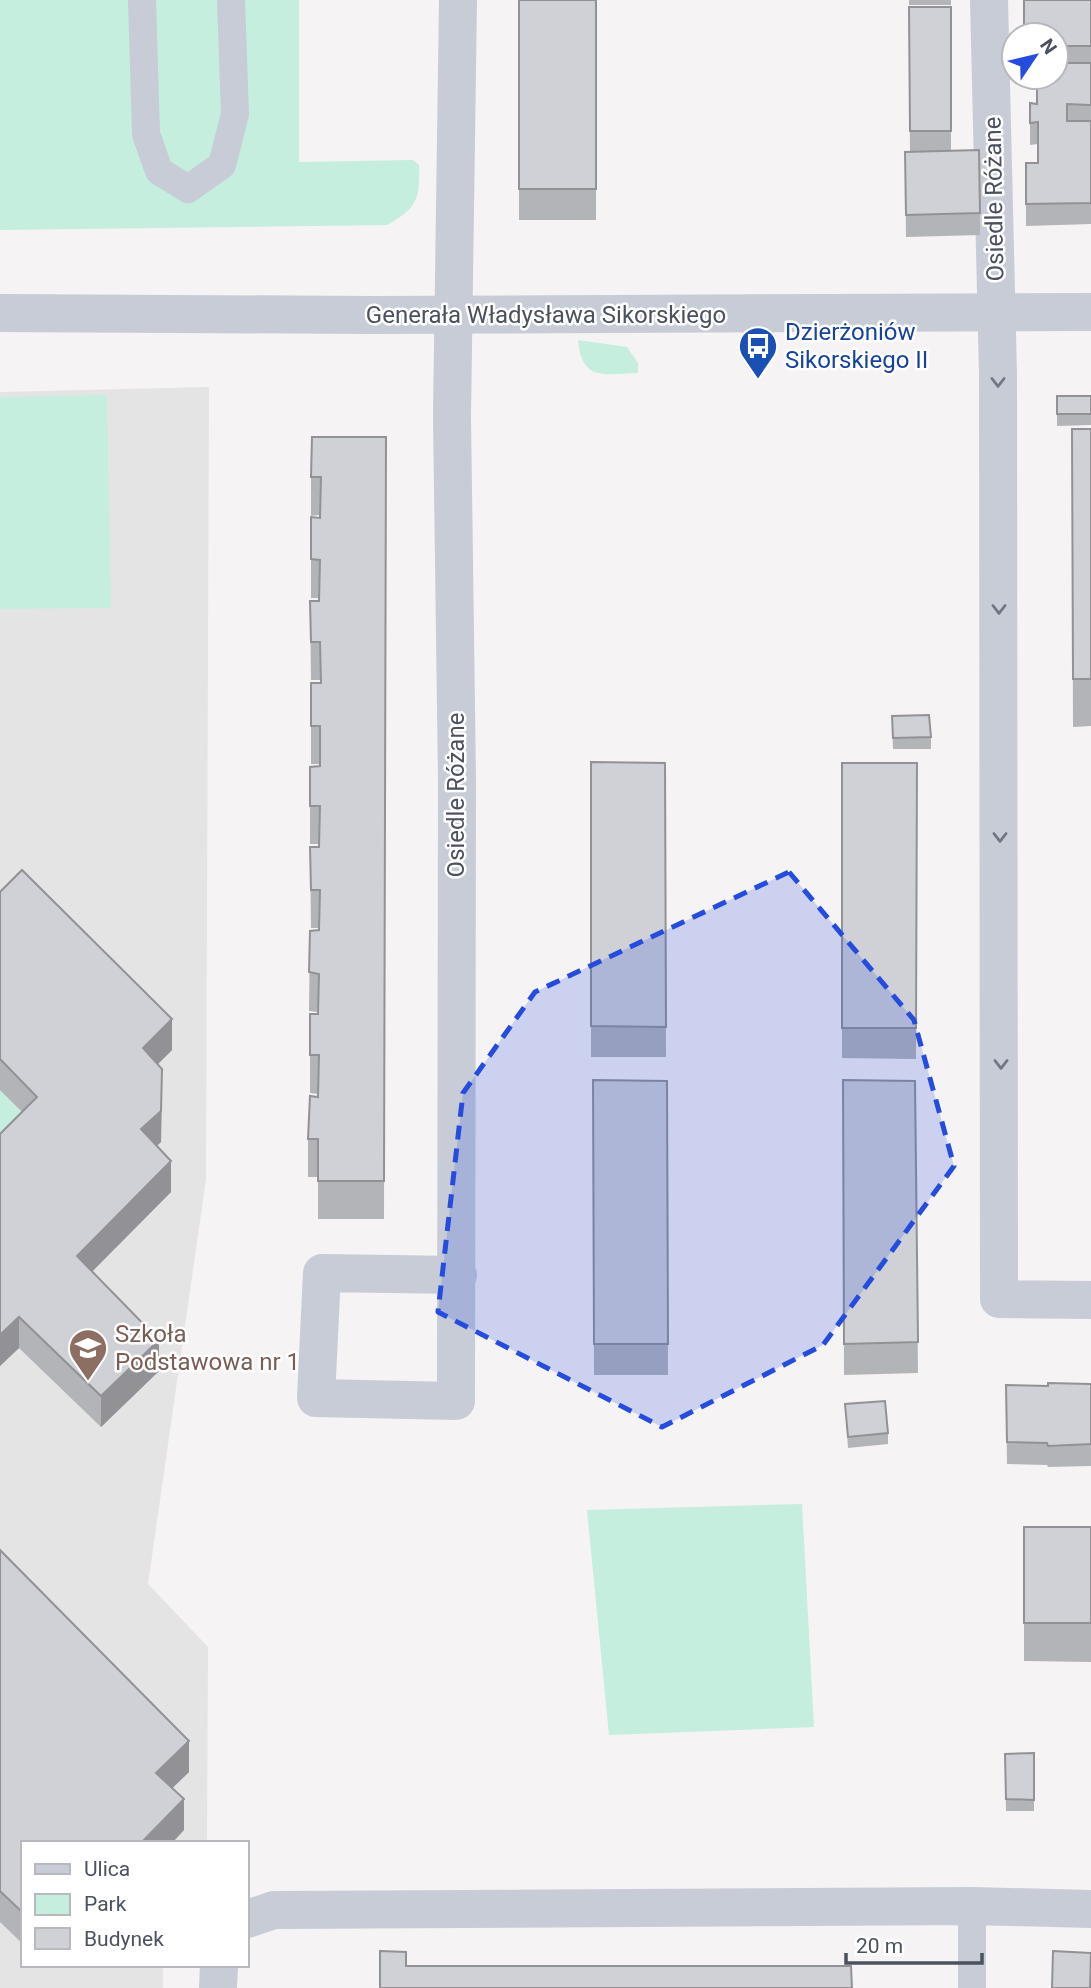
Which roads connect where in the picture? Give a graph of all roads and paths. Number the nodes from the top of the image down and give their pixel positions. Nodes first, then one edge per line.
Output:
1 (142, 0) edge
2 (232, 0) edge
3 (458, 0) edge
4 (989, 0) edge
5 (1091, 312) edge
6 (0, 313) edge
7 (997, 313) junction
8 (455, 315) junction
9 (458, 1275) junction
10 (1091, 1300) edge
11 (971, 1906) junction
12 (1091, 1909) edge
13 (248, 1919) edge
14 (219, 1967) edge
15 (218, 1988) edge
16 (972, 1988) edge

1 - 2 lane
3 - 8 street, Osiedle Różane
4 - 7 street, Osiedle Różane
5 - 7 street, Generała Władysława Sikorskiego
6 - 8 street, Generała Władysława Sikorskiego
7 - 8 street, Generała Władysława Sikorskiego
7 -> 10 street, Osiedle Różane
8 - 9 street, Osiedle Różane
9 - 9 street, Osiedle Różane
11 - 12 street
11 - 13 street
11 - 16 lane
14 - 15 street

